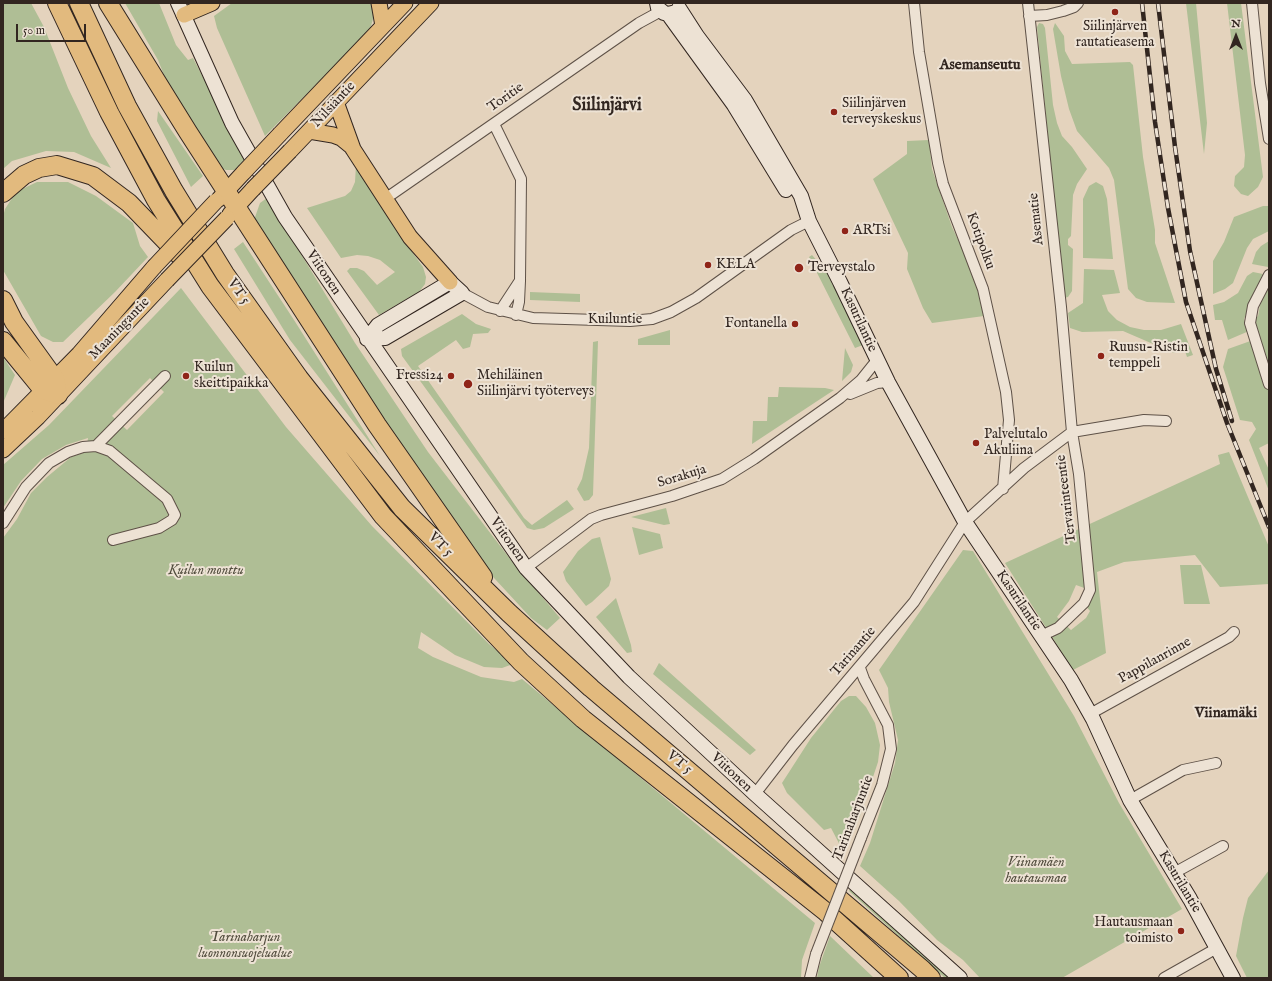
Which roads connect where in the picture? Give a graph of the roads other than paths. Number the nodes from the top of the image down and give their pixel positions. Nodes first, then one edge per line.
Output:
1 (57, 3) edge
2 (79, 3) edge
3 (108, 3) edge
4 (212, 3) edge
5 (379, 3) edge
6 (405, 3) edge
7 (431, 3) edge
8 (914, 3) edge
9 (1028, 3) edge
10 (1078, 3) edge
11 (1252, 3) edge
12 (667, 7) edge
13 (181, 9) edge
14 (1029, 16) junction
15 (383, 26) junction
16 (1265, 83) edge
17 (336, 102) junction
18 (494, 124) junction
19 (309, 131) junction
20 (1269, 138) edge
21 (353, 149) junction
22 (3, 193) edge
23 (221, 196) junction
24 (385, 199) junction
25 (231, 212) junction
26 (809, 221) junction
27 (1269, 275) edge
28 (520, 281) junction
29 (450, 282) junction
30 (210, 286) junction
31 (462, 293) junction
32 (3, 300) edge
33 (500, 311) junction
34 (516, 314) junction
35 (367, 339) junction
36 (3, 341) edge
37 (877, 360) junction
38 (165, 376) dead end
39 (888, 382) junction
40 (1269, 384) edge
41 (52, 388) junction
42 (840, 398) junction
43 (1166, 421) dead end
44 (3, 431) edge
45 (1072, 432) junction
46 (96, 446) junction
47 (3, 450) edge
48 (1003, 489) junction
49 (965, 522) junction
50 (3, 523) edge
51 (113, 540) dead end
52 (526, 568) junction
53 (509, 613) junction
54 (1234, 632) dead end
55 (1041, 636) junction
56 (860, 668) junction
57 (1090, 714) junction
58 (1216, 763) dead end
59 (755, 794) junction
60 (1130, 800) junction
61 (1223, 846) dead end
62 (1174, 873) junction
63 (1217, 948) junction
64 (810, 978) edge
65 (899, 978) edge
66 (931, 978) edge
67 (960, 978) edge
68 (1164, 978) edge
69 (1233, 978) edge

1 - 30 highway, VT 5
2 - 53 highway, VT 5
3 - 23 highway
4 - 13 main road
5 - 15 main road
6 - 15 main road, Nilsiäntie
7 - 17 main road, Nilsiäntie
8 - 48 street, Kotipolku
9 - 14 street, Asematie
10 - 14 street
11 - 16 street
12 - 18 street, Toritie
12 - 26 main road, Kasurilantie
13 - 35 main road, Viitonen
14 - 45 street, Asematie
15 - 23 main road, Nilsiäntie, bridge
16 - 20 street
17 - 19 main road, Nilsiäntie
17 - 21 main road
18 - 24 street, Toritie
18 - 28 street
19 - 21 main road
19 - 25 main road, Nilsiäntie, bridge
21 - 24 main road
22 - 30 highway
23 - 25 highway
23 - 41 main road, Maaningantie, bridge
24 - 29 main road
25 - 41 main road, Maaningantie, bridge
25 - 53 highway
26 - 34 street, Kuiluntie
26 - 37 main road, Kasurilantie
27 - 40 street
28 - 33 street
28 - 34 street
29 - 31 main road, Kuiluntie
29 - 35 main road
30 - 65 highway, VT 5
31 - 33 street, Kuiluntie
31 - 35 main road
32 - 41 highway
33 - 34 street, Kuiluntie
35 - 52 main road, Viitonen
36 - 41 highway
37 - 39 main road, Kasurilantie
37 - 42 street, Sorakuja
38 - 46 street
39 - 42 street, Sorakuja
39 - 49 main road, Kasurilantie
41 - 44 main road, Maaningantie
41 - 47 main road, Maaningantie
42 - 52 street, Sorakuja
43 - 45 street
45 - 48 street, Tarinantie
45 - 55 street, Tervarinteentie
46 - 50 street
46 - 51 street
48 - 49 street, Tarinantie
49 - 55 main road, Kasurilantie
49 - 56 street, Tarinantie
52 - 59 main road, Viitonen
53 - 66 highway, VT 5
54 - 57 street, Pappilanrinne
55 - 57 main road, Kasurilantie
56 - 59 street, Tarinantie
56 - 64 street, Tarinaharjuntie, bridge
57 - 60 main road, Kasurilantie
58 - 60 street
59 - 67 main road, Viitonen
60 - 62 main road, Kasurilantie
61 - 62 street
62 - 63 main road, Kasurilantie
63 - 68 street
63 - 69 main road, Kasurilantie

